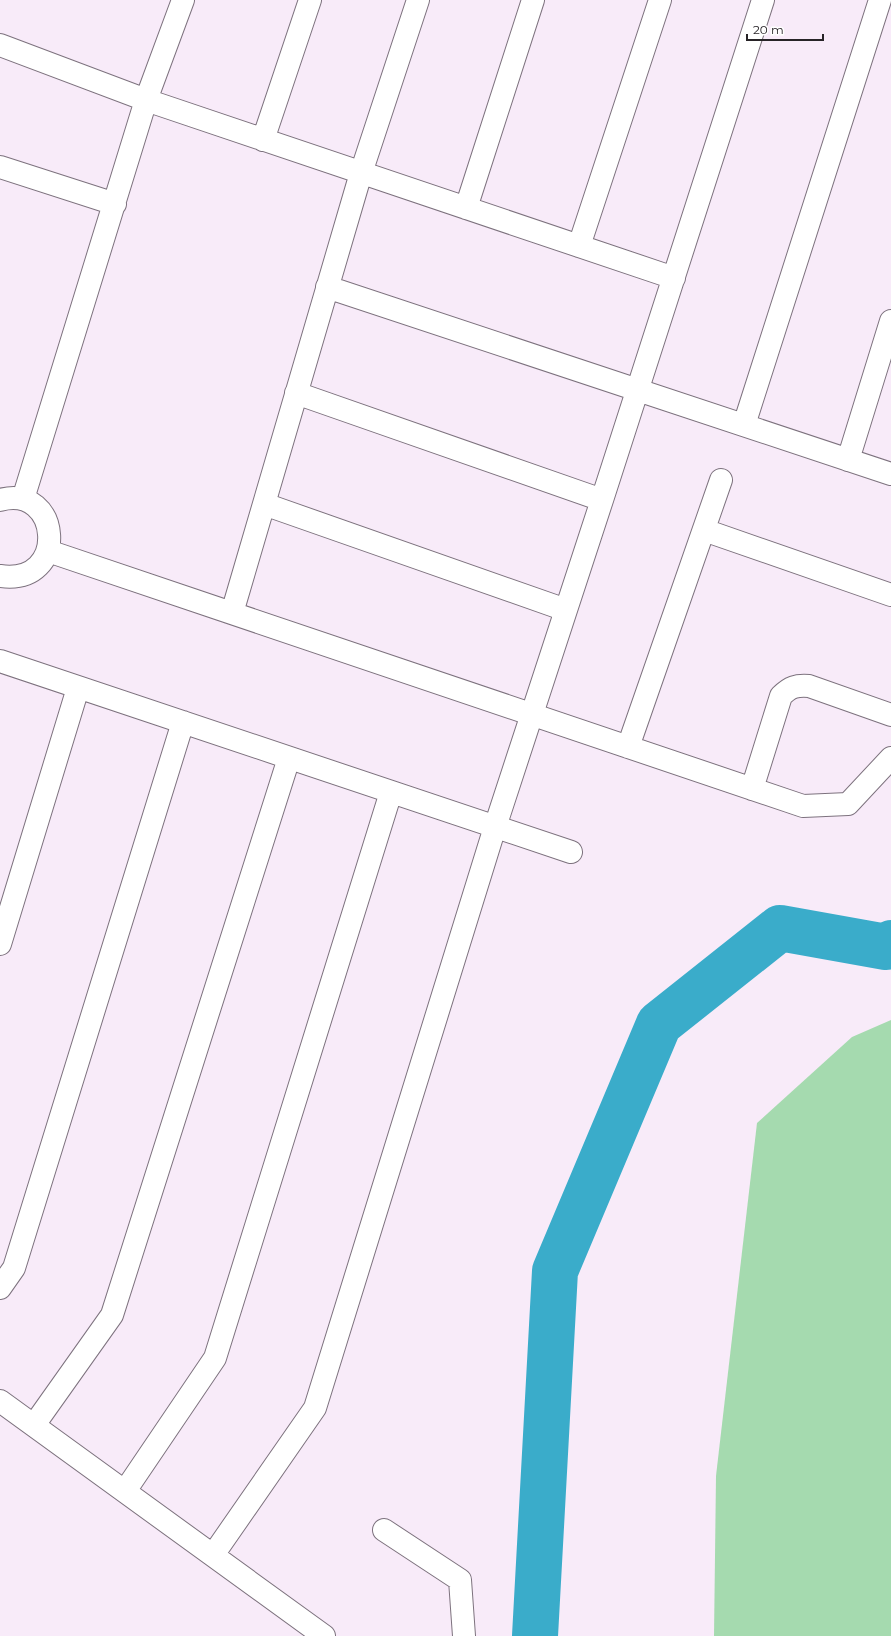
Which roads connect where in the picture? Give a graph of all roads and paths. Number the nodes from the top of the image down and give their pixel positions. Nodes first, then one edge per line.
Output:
1 (184, 0) edge
2 (310, 0) edge
3 (418, 0) edge
4 (533, 0) edge
5 (660, 0) edge
6 (763, 0) edge
7 (880, 0) edge
8 (0, 45) edge
9 (146, 100) junction
10 (263, 140) junction
11 (0, 167) edge
12 (361, 173) junction
13 (114, 204) junction
14 (466, 208) junction
15 (579, 246) junction
16 (674, 278) junction
17 (327, 288) junction
18 (891, 321) edge
19 (638, 389) junction
20 (296, 393) junction
21 (744, 425) junction
22 (848, 460) junction
23 (891, 474) edge
24 (722, 480) dead end
25 (23, 499) junction
26 (0, 500) edge
27 (602, 500) junction
28 (264, 504) junction
29 (704, 530) junction
30 (48, 551) junction
31 (0, 576) edge
32 (891, 595) edge
33 (566, 610) junction
34 (232, 613) junction
35 (0, 661) edge
36 (78, 688) junction
37 (532, 715) junction
38 (891, 715) edge
39 (183, 722) junction
40 (628, 747) junction
41 (288, 758) junction
42 (891, 758) edge
43 (752, 789) junction
44 (391, 792) junction
45 (495, 827) junction
46 (571, 852) dead end
47 (0, 944) edge
48 (0, 1288) edge
49 (0, 1401) edge
50 (34, 1425) junction
51 (125, 1492) junction
52 (384, 1530) dead end
53 (213, 1555) junction
54 (324, 1636) edge
55 (464, 1636) edge

1 - 9 street
2 - 10 street
3 - 12 street
4 - 14 street
5 - 15 street
6 - 16 street
7 - 21 street
8 - 9 street
9 - 10 street
9 - 13 street
10 - 12 street
11 - 13 street
12 - 14 street
12 - 17 street
13 - 25 street
14 - 15 street
15 - 16 street
16 - 19 street
17 - 19 street
17 - 20 street
18 - 22 street
19 - 21 street
19 - 27 street
20 - 27 street
20 - 28 street
21 - 22 street
22 - 23 street
24 - 29 street
25 - 26 street
25 - 30 street
27 - 33 street
28 - 33 street
28 - 34 street
29 - 32 street
29 - 40 street
30 - 31 street
30 - 34 street
33 - 37 street
34 - 37 street
35 - 36 street
36 - 39 street
36 - 47 street
37 - 40 street
37 - 45 street
38 - 43 street
39 - 41 street
39 - 48 street
40 - 43 street
41 - 44 street
41 - 50 street
42 - 43 street
44 - 45 street
44 - 51 street
45 - 46 street
45 - 53 street
49 - 50 street
50 - 51 street
51 - 53 street
52 - 55 street
53 - 54 street

